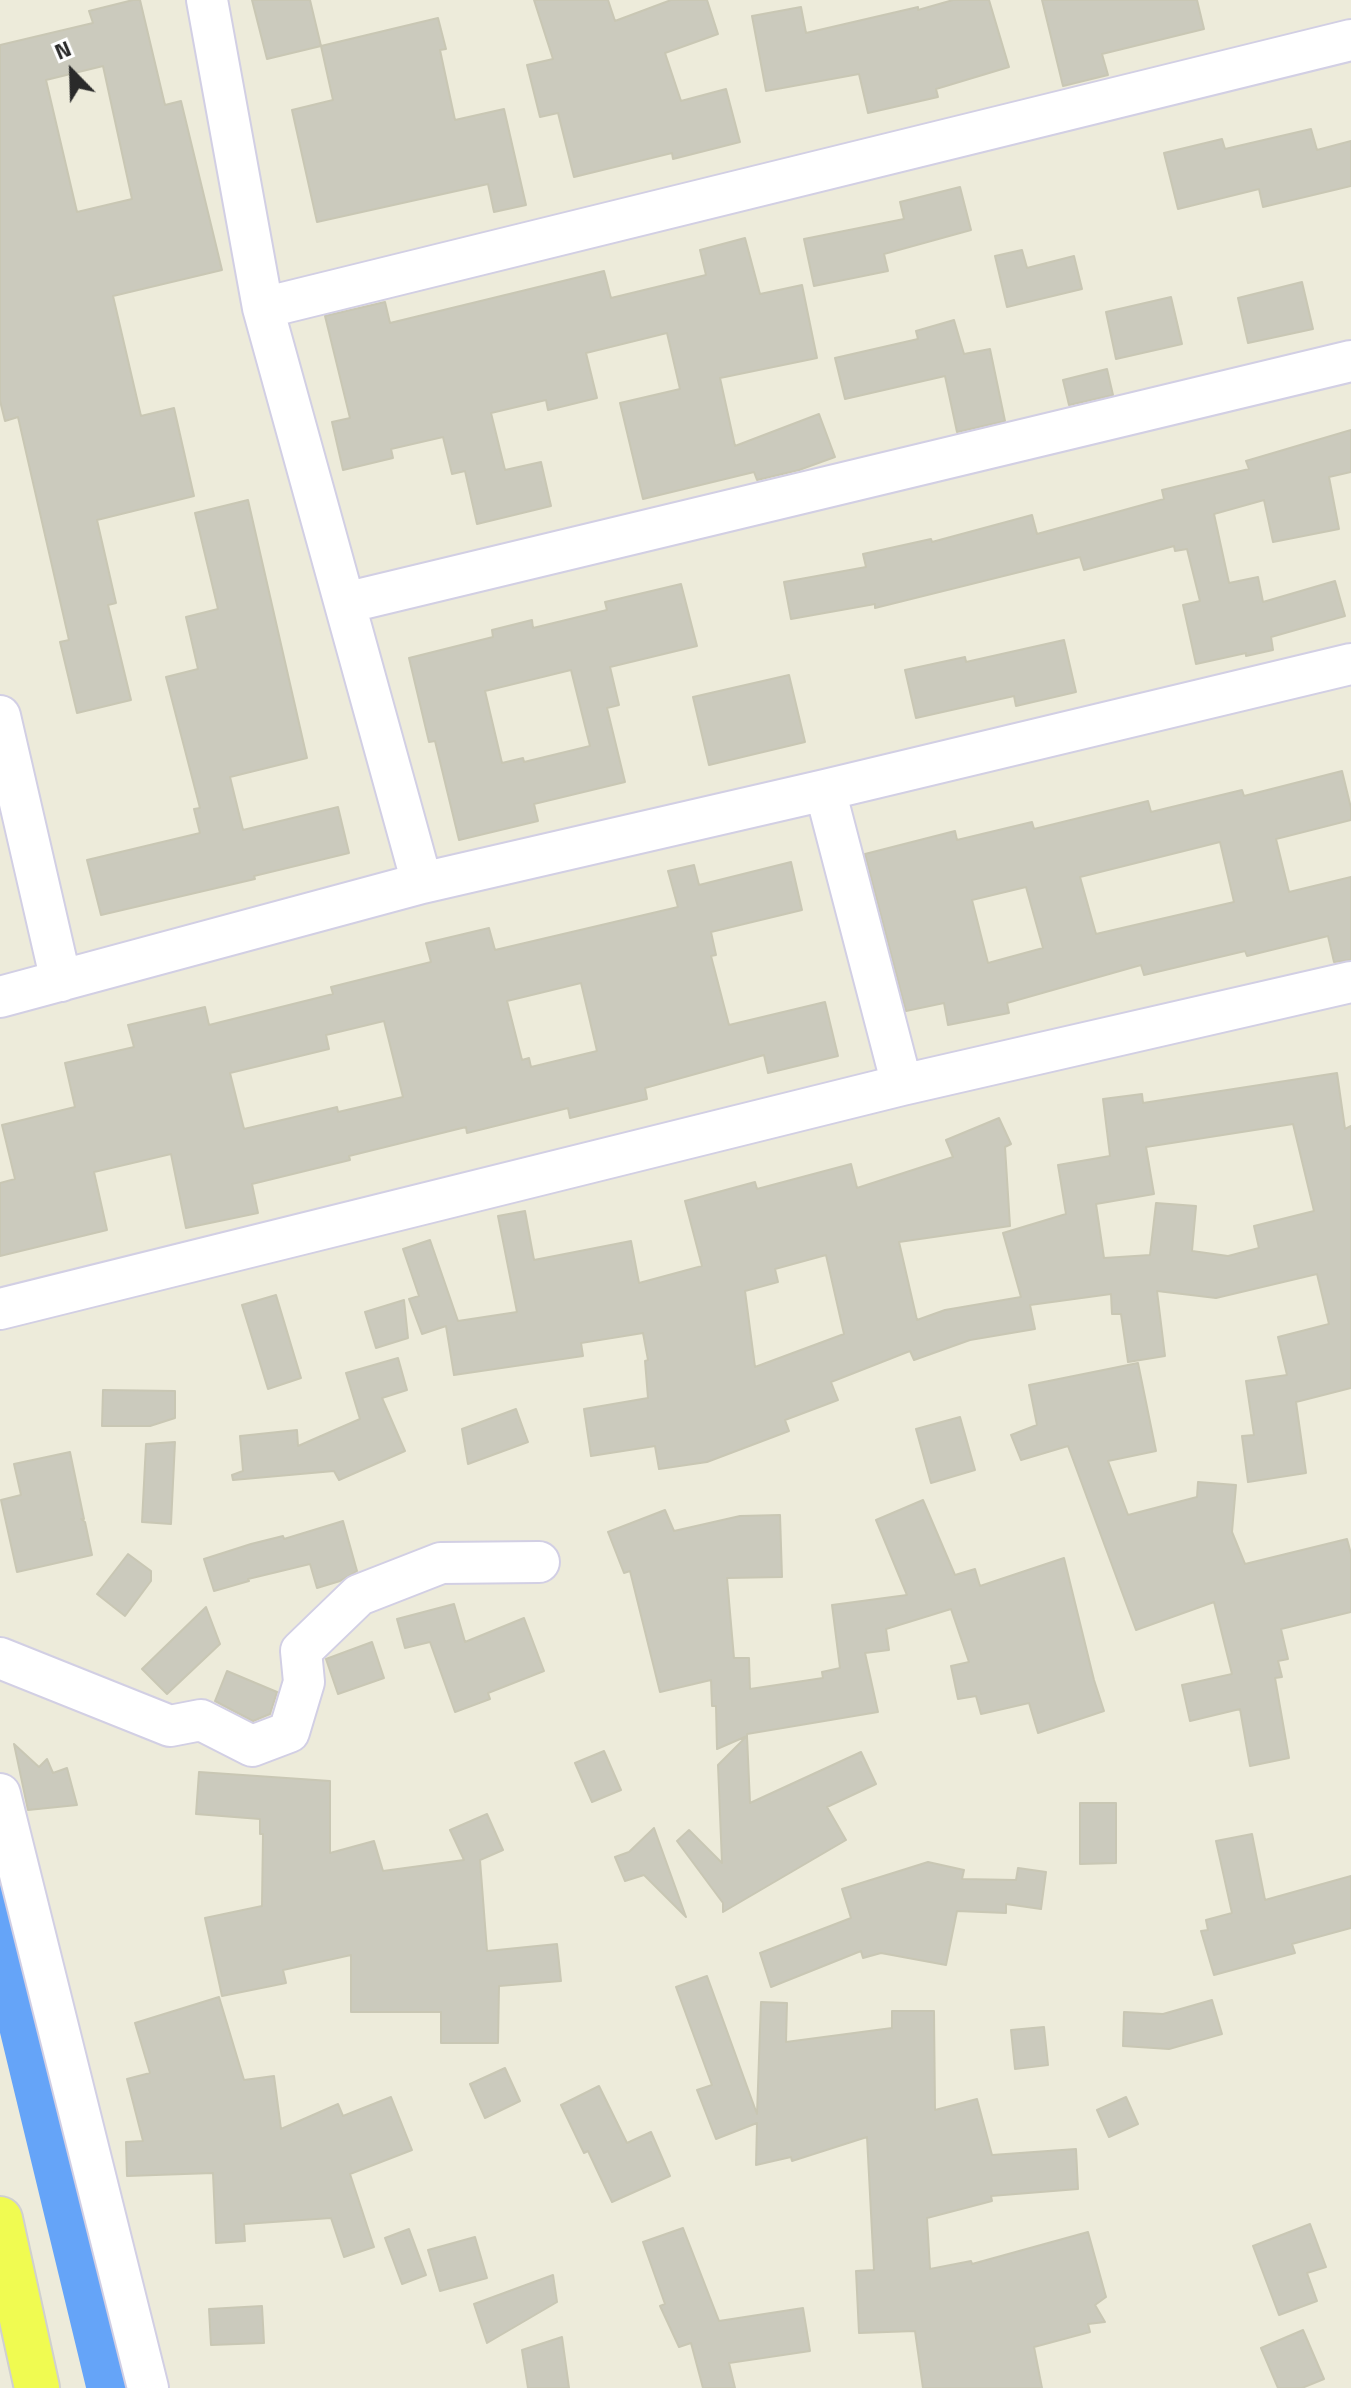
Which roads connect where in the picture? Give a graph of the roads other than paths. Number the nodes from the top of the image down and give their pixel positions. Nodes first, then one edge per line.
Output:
1 (207, 0) edge
2 (1351, 40) edge
3 (263, 308) junction
4 (1351, 361) edge
5 (345, 603) junction
6 (1351, 664) edge
7 (0, 716) edge
8 (825, 790) junction
9 (422, 883) junction
10 (61, 981) junction
11 (1351, 982) edge
12 (0, 997) edge
13 (902, 1085) junction
14 (0, 1309) edge
15 (539, 1562) dead end
16 (0, 1658) edge
17 (0, 1794) edge
18 (0, 2219) edge
19 (37, 2388) edge
20 (148, 2388) edge

1 - 3 street
2 - 3 street
3 - 5 street
4 - 5 street
5 - 9 street
6 - 8 street
7 - 10 street
8 - 9 street
8 - 13 street
9 - 10 street
10 - 12 street
11 - 13 street
13 - 14 street
15 - 16 street
17 - 20 street
18 - 19 main road

